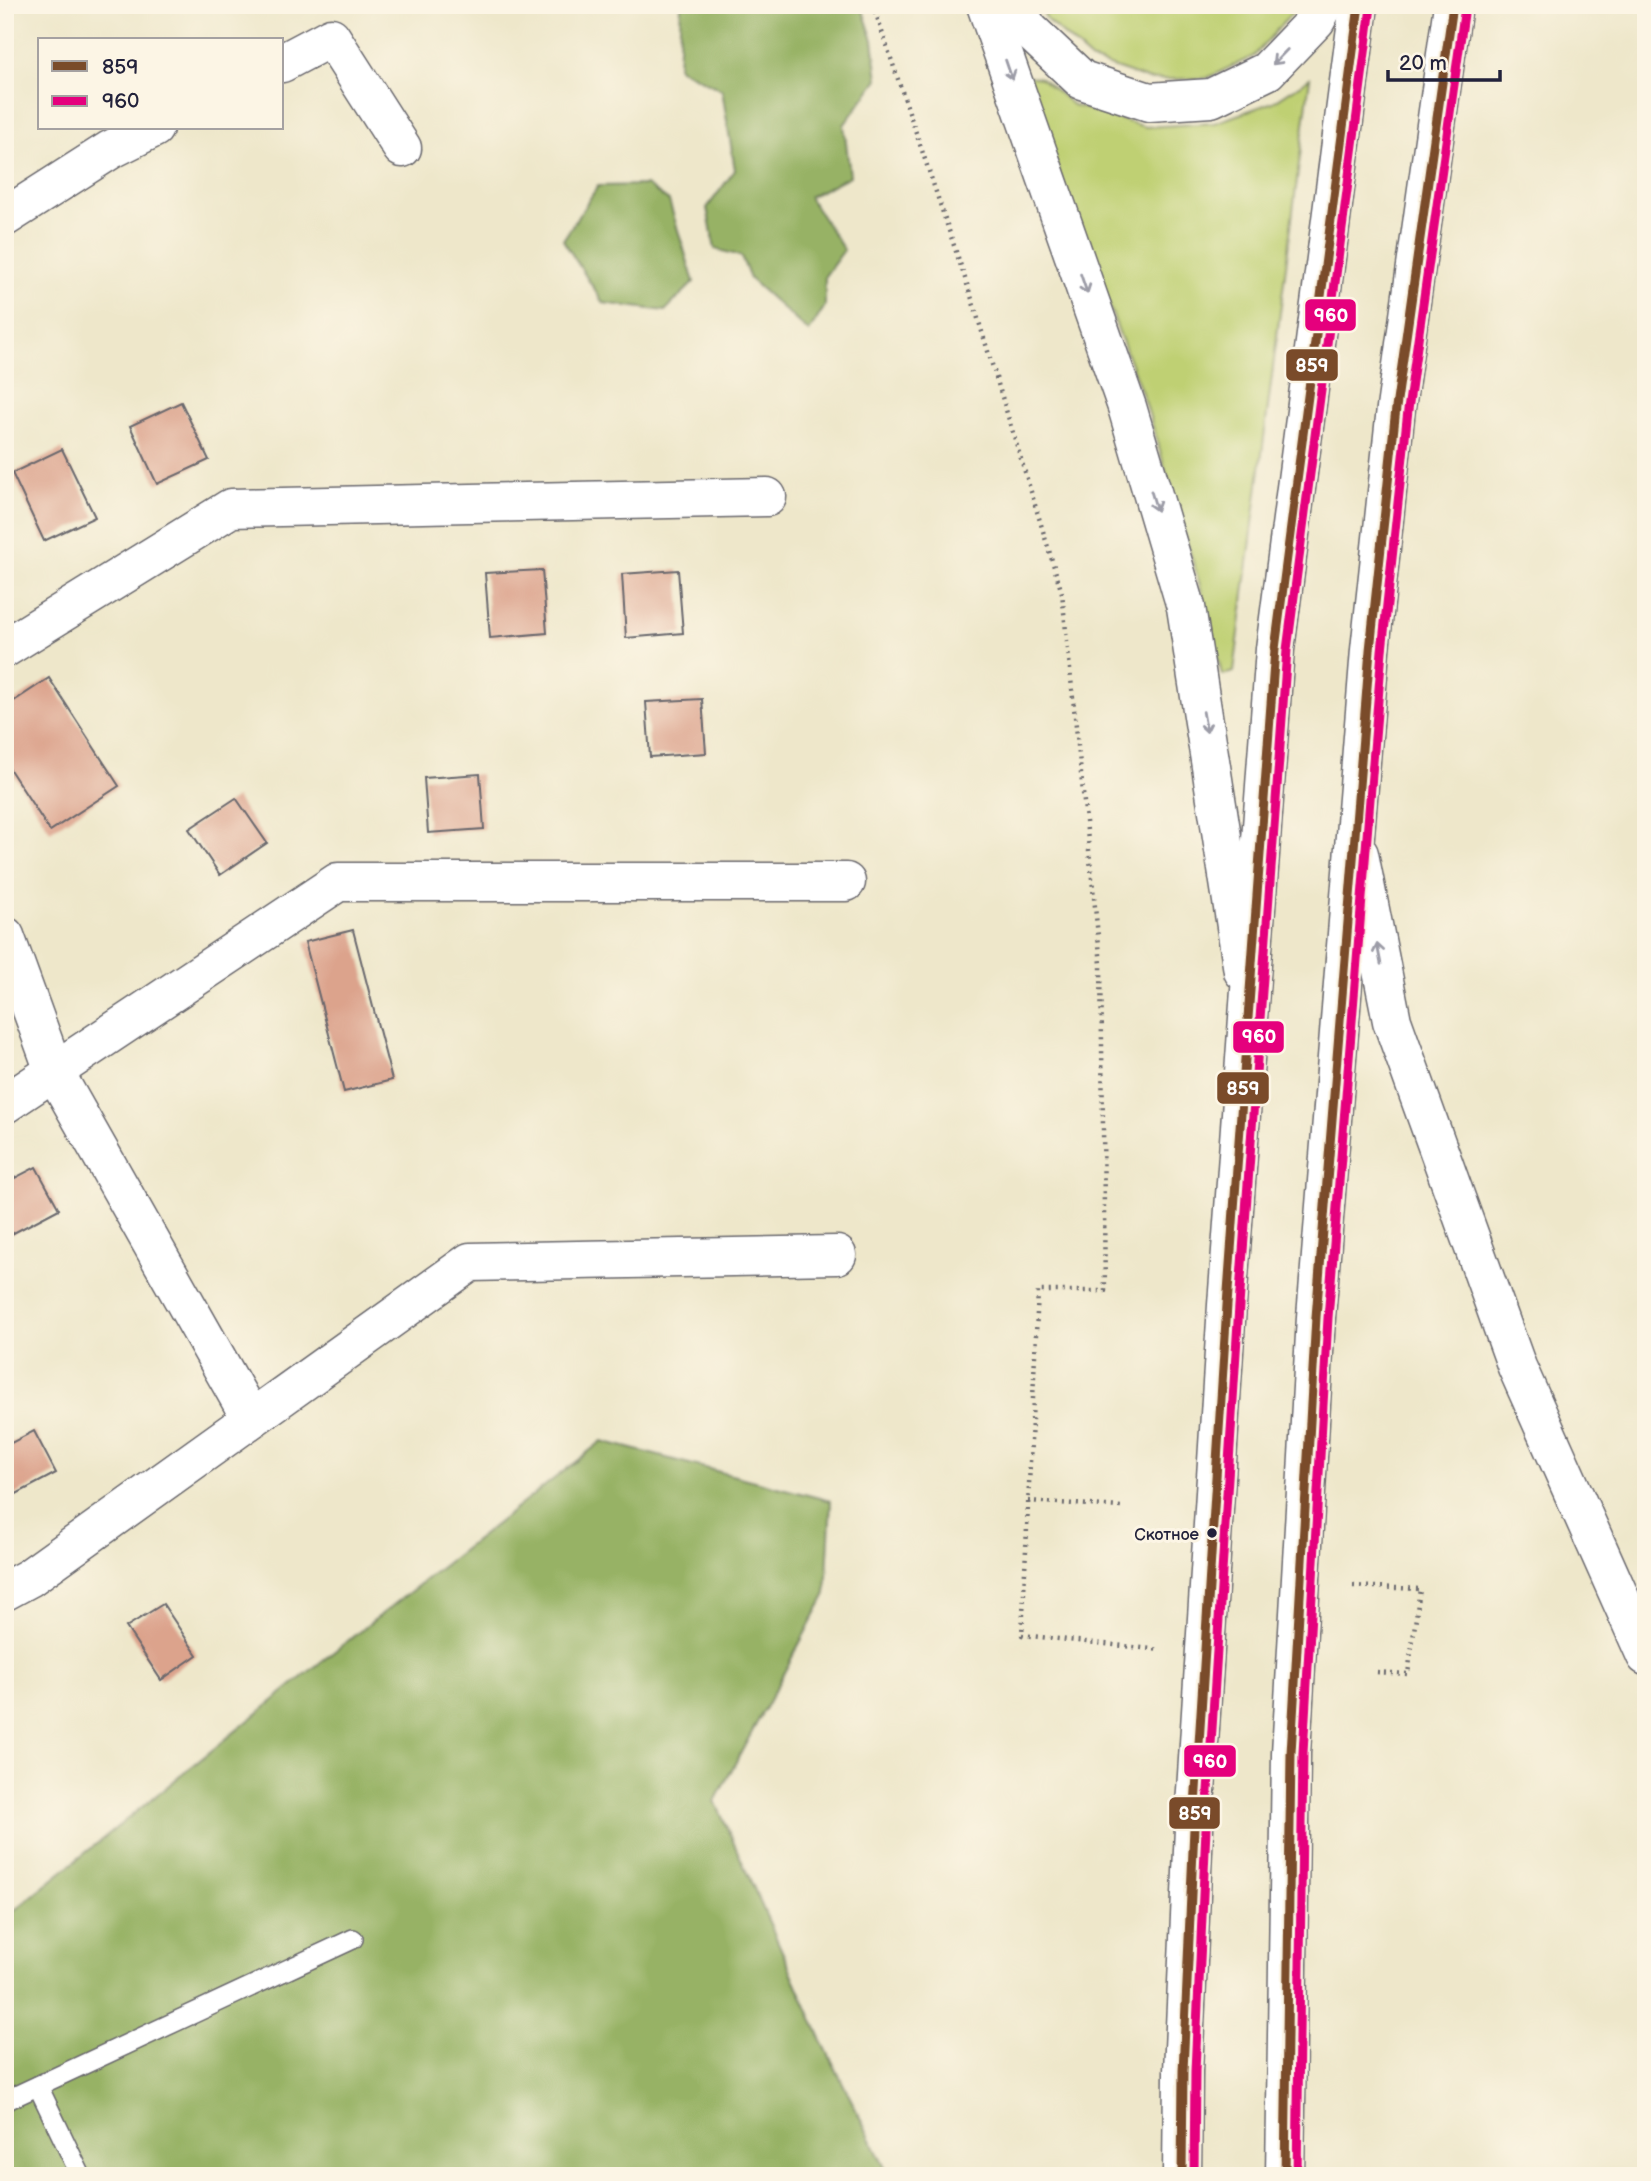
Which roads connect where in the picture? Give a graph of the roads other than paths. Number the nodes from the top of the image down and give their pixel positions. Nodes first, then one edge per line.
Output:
1 (986, 5) edge
2 (1013, 5) edge
3 (1324, 5) edge
4 (1359, 5) edge
5 (1453, 5) edge
6 (284, 62) edge
7 (150, 130) edge
8 (402, 148) dead end
9 (5, 217) edge
10 (767, 497) dead end
11 (5, 648) edge
12 (1355, 833) junction
13 (846, 882) dead end
14 (5, 936) edge
15 (1248, 1007) junction
16 (54, 1072) junction
17 (5, 1104) edge
18 (837, 1255) dead end
19 (250, 1417) junction
20 (5, 1591) edge
21 (1646, 1657) edge
22 (353, 1939) dead end
23 (38, 2086) junction
24 (5, 2101) edge
25 (81, 2176) edge
26 (1182, 2176) edge
27 (1285, 2176) edge

1 -> 15 main road
3 -> 2 main road
4 - 15 main road
5 - 12 main road
6 - 8 main road
7 - 9 main road
10 - 11 main road
21 -> 12 main road
12 - 27 main road
13 - 16 main road
14 - 16 main road
15 - 26 main road
16 - 17 main road
16 - 19 main road
18 - 19 main road
19 - 20 main road
22 - 23 lane
23 - 24 lane
23 - 25 lane

